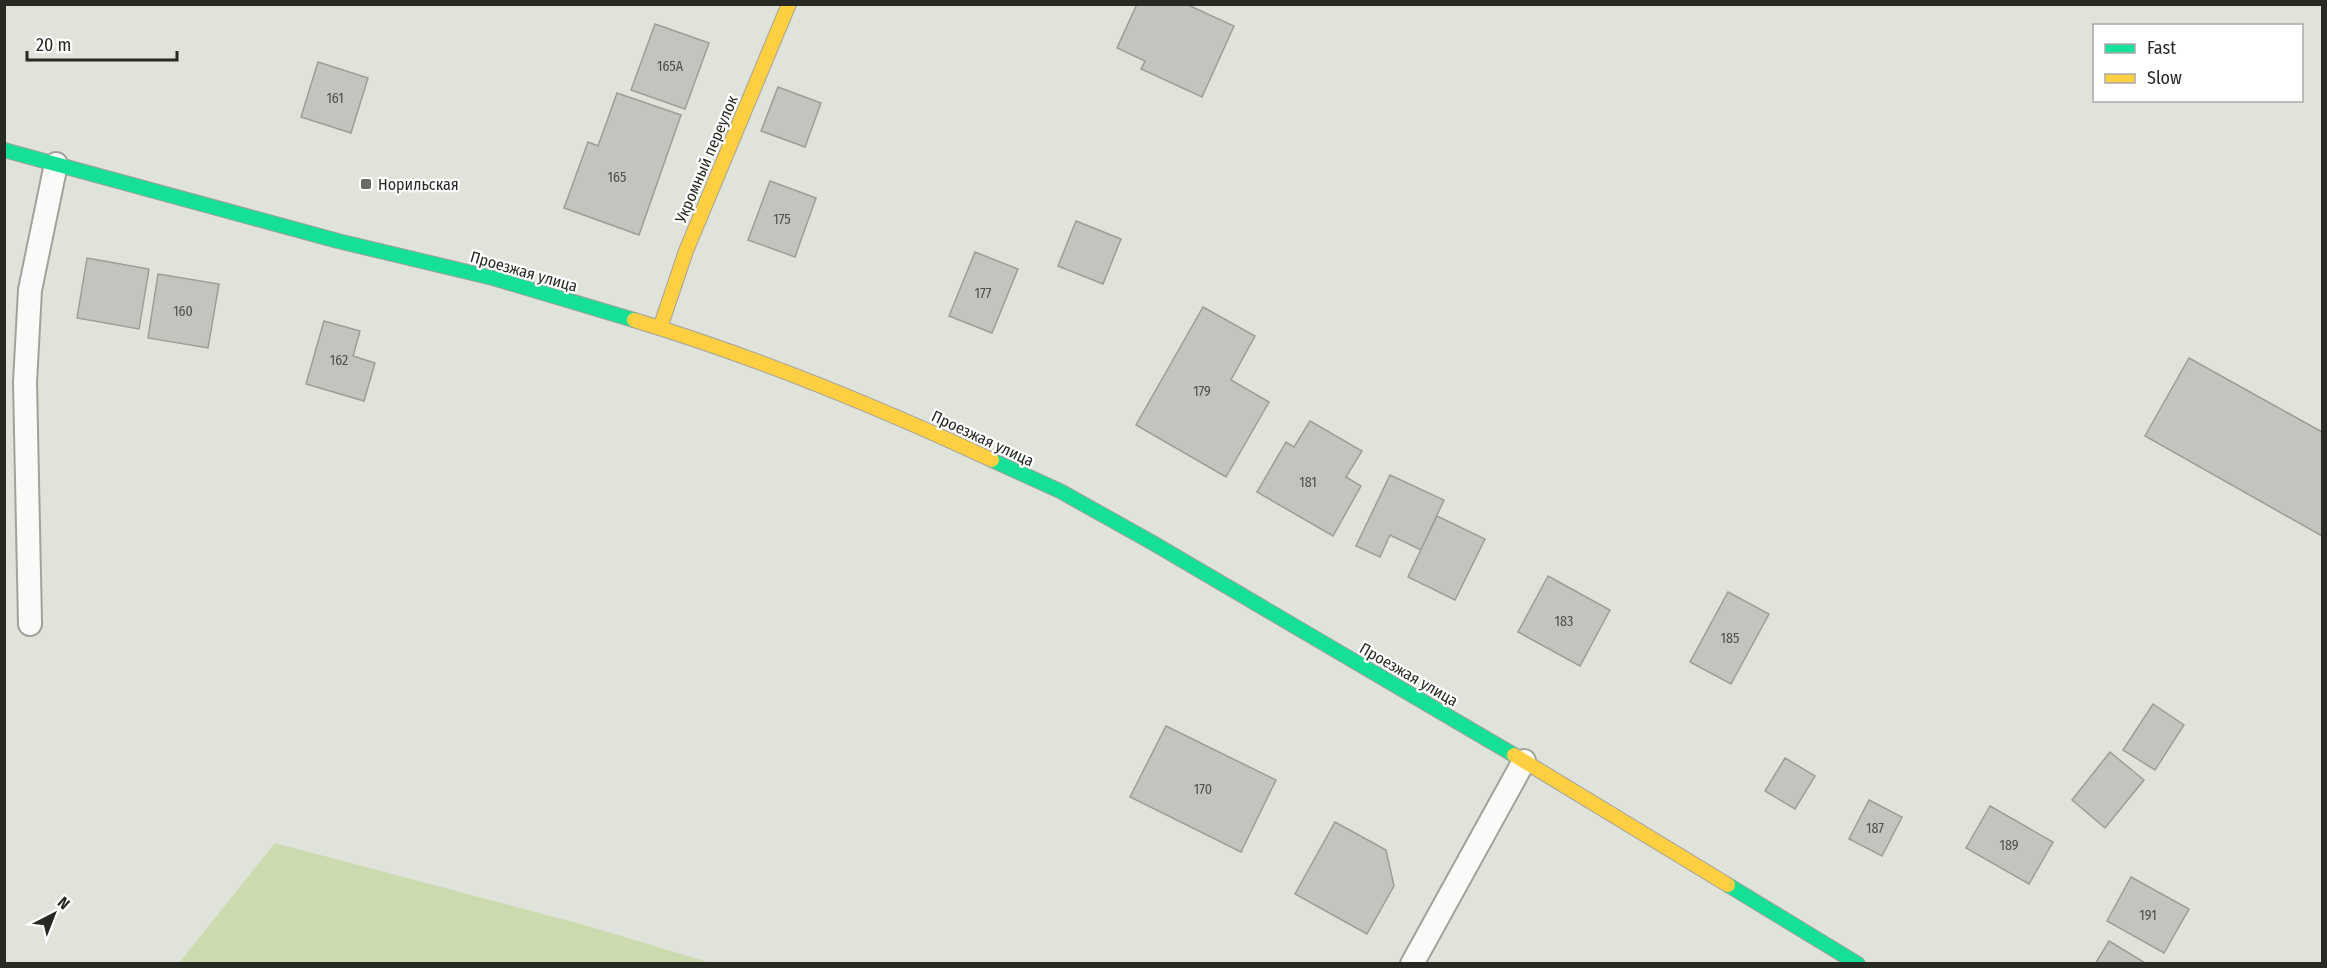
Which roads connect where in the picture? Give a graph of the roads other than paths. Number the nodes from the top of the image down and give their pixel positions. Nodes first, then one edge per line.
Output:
1 (789, 4) edge
2 (4, 150) edge
3 (56, 164) junction
4 (660, 328) junction
5 (30, 624) dead end
6 (1524, 761) junction
7 (1412, 963) edge
8 (1857, 963) edge

1 - 4 main road, Укромный переулок
2 - 3 main road, Проезжая улица
3 - 4 main road, Проезжая улица
3 - 5 lane
4 - 6 main road, Проезжая улица
6 - 7 lane
6 - 8 main road, Проезжая улица

